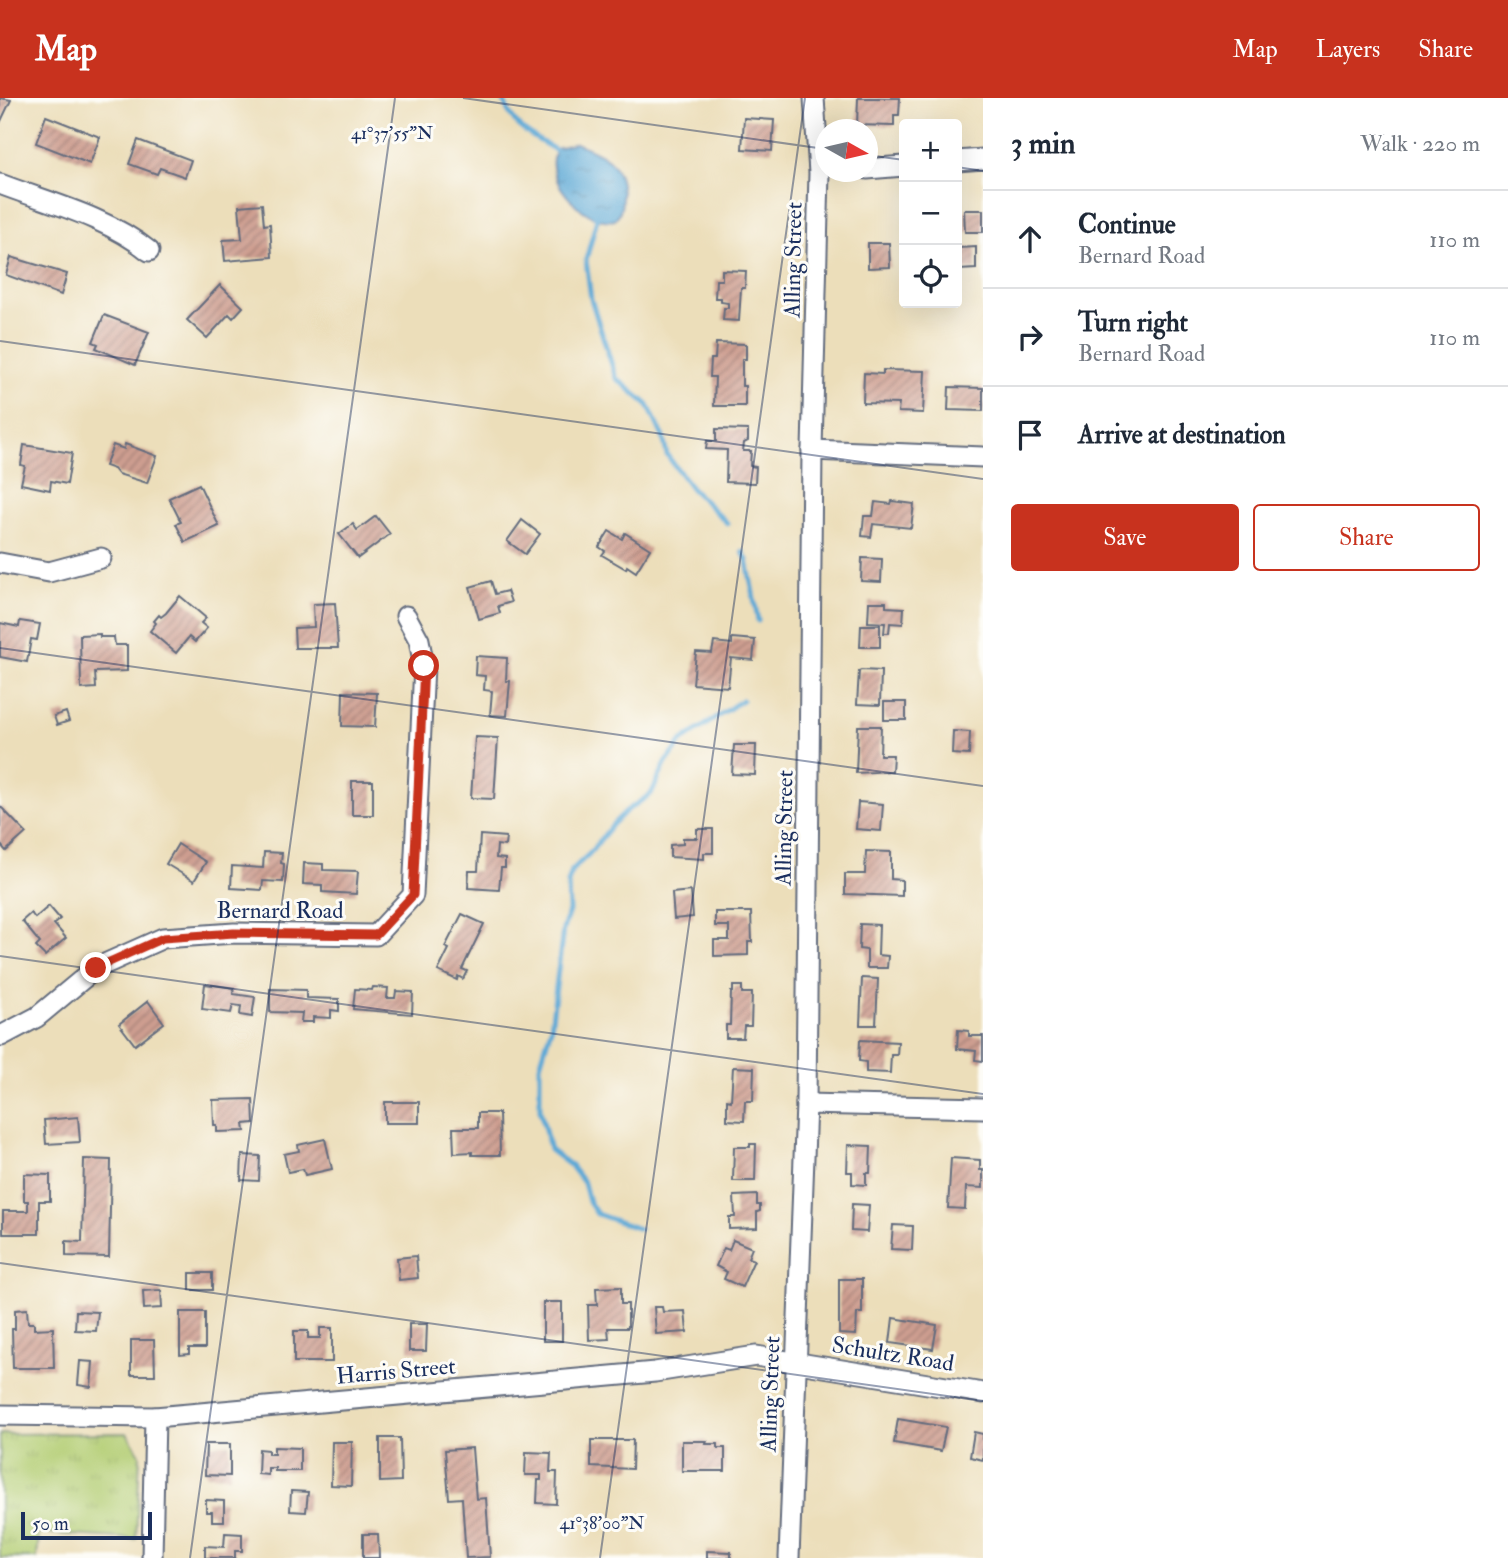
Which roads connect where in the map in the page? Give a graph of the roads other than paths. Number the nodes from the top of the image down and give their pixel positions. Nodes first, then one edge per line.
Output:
1 (814, 98) edge
2 (817, 119) edge
3 (983, 159) edge
4 (962, 161) edge
5 (899, 166) edge
6 (878, 168) edge
7 (826, 182) edge
8 (0, 184) edge
9 (149, 251) dead end
10 (813, 450) junction
11 (983, 457) edge
12 (101, 558) dead end
13 (0, 563) edge
14 (406, 616) dead end
15 (0, 1036) edge
16 (806, 1104) junction
17 (983, 1108) edge
18 (795, 1363) junction
19 (983, 1393) edge
20 (0, 1415) edge
21 (155, 1417) junction
22 (152, 1558) edge
23 (789, 1558) edge

1 - 2 street, Alling Street
3 - 4 street
5 - 6 street
7 - 10 street, Alling Street
8 - 9 street
10 - 11 street
10 - 16 street, Alling Street
12 - 13 street
14 - 15 street, Bernard Road
16 - 17 street
16 - 18 street, Alling Street
18 - 19 street, Schultz Road
18 - 21 street, Harris Street
18 - 23 street, Alling Street
20 - 21 street, Harris Street
21 - 22 street

